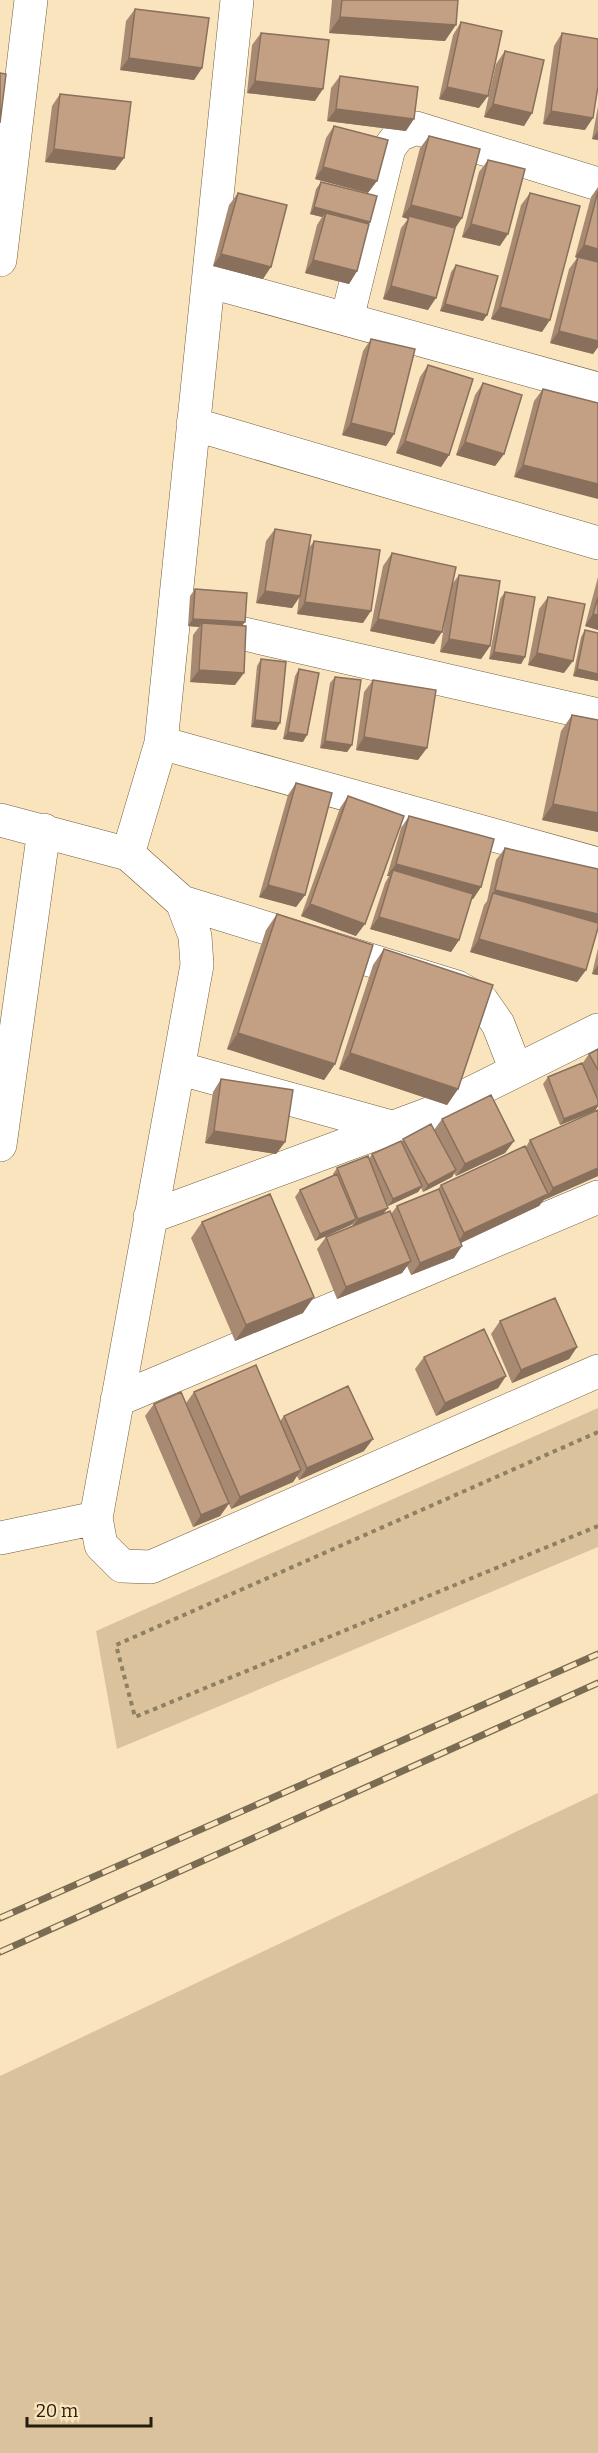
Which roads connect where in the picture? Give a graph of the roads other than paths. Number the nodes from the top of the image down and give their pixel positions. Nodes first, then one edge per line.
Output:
1 (31, 0) edge
2 (237, 0) edge
3 (598, 184) edge
4 (0, 260) edge
5 (208, 281) junction
6 (347, 319) junction
7 (598, 388) edge
8 (193, 424) junction
9 (598, 543) edge
10 (240, 633) edge
11 (598, 715) edge
12 (161, 743) junction
13 (0, 819) edge
14 (44, 830) junction
15 (128, 854) junction
16 (598, 864) edge
17 (182, 902) junction
18 (598, 1030) edge
19 (178, 1068) junction
20 (516, 1070) junction
21 (391, 1127) junction
22 (0, 1145) edge
23 (598, 1197) edge
24 (150, 1217) junction
25 (598, 1371) edge
26 (117, 1400) junction
27 (96, 1518) junction
28 (0, 1538) edge

1 - 4 street
2 - 5 street
3 - 6 street
5 - 6 street
5 - 8 street
6 - 7 street
8 - 9 street
8 - 12 street
10 - 11 street
12 - 15 street
12 - 16 street
13 - 14 street
14 - 15 street
14 - 22 street
15 - 17 street
17 - 19 street
17 - 20 street
18 - 20 street
19 - 21 street
19 - 24 street
20 - 21 street
21 - 24 street
23 - 26 street
24 - 26 street
25 - 27 street
26 - 27 street
27 - 28 street

